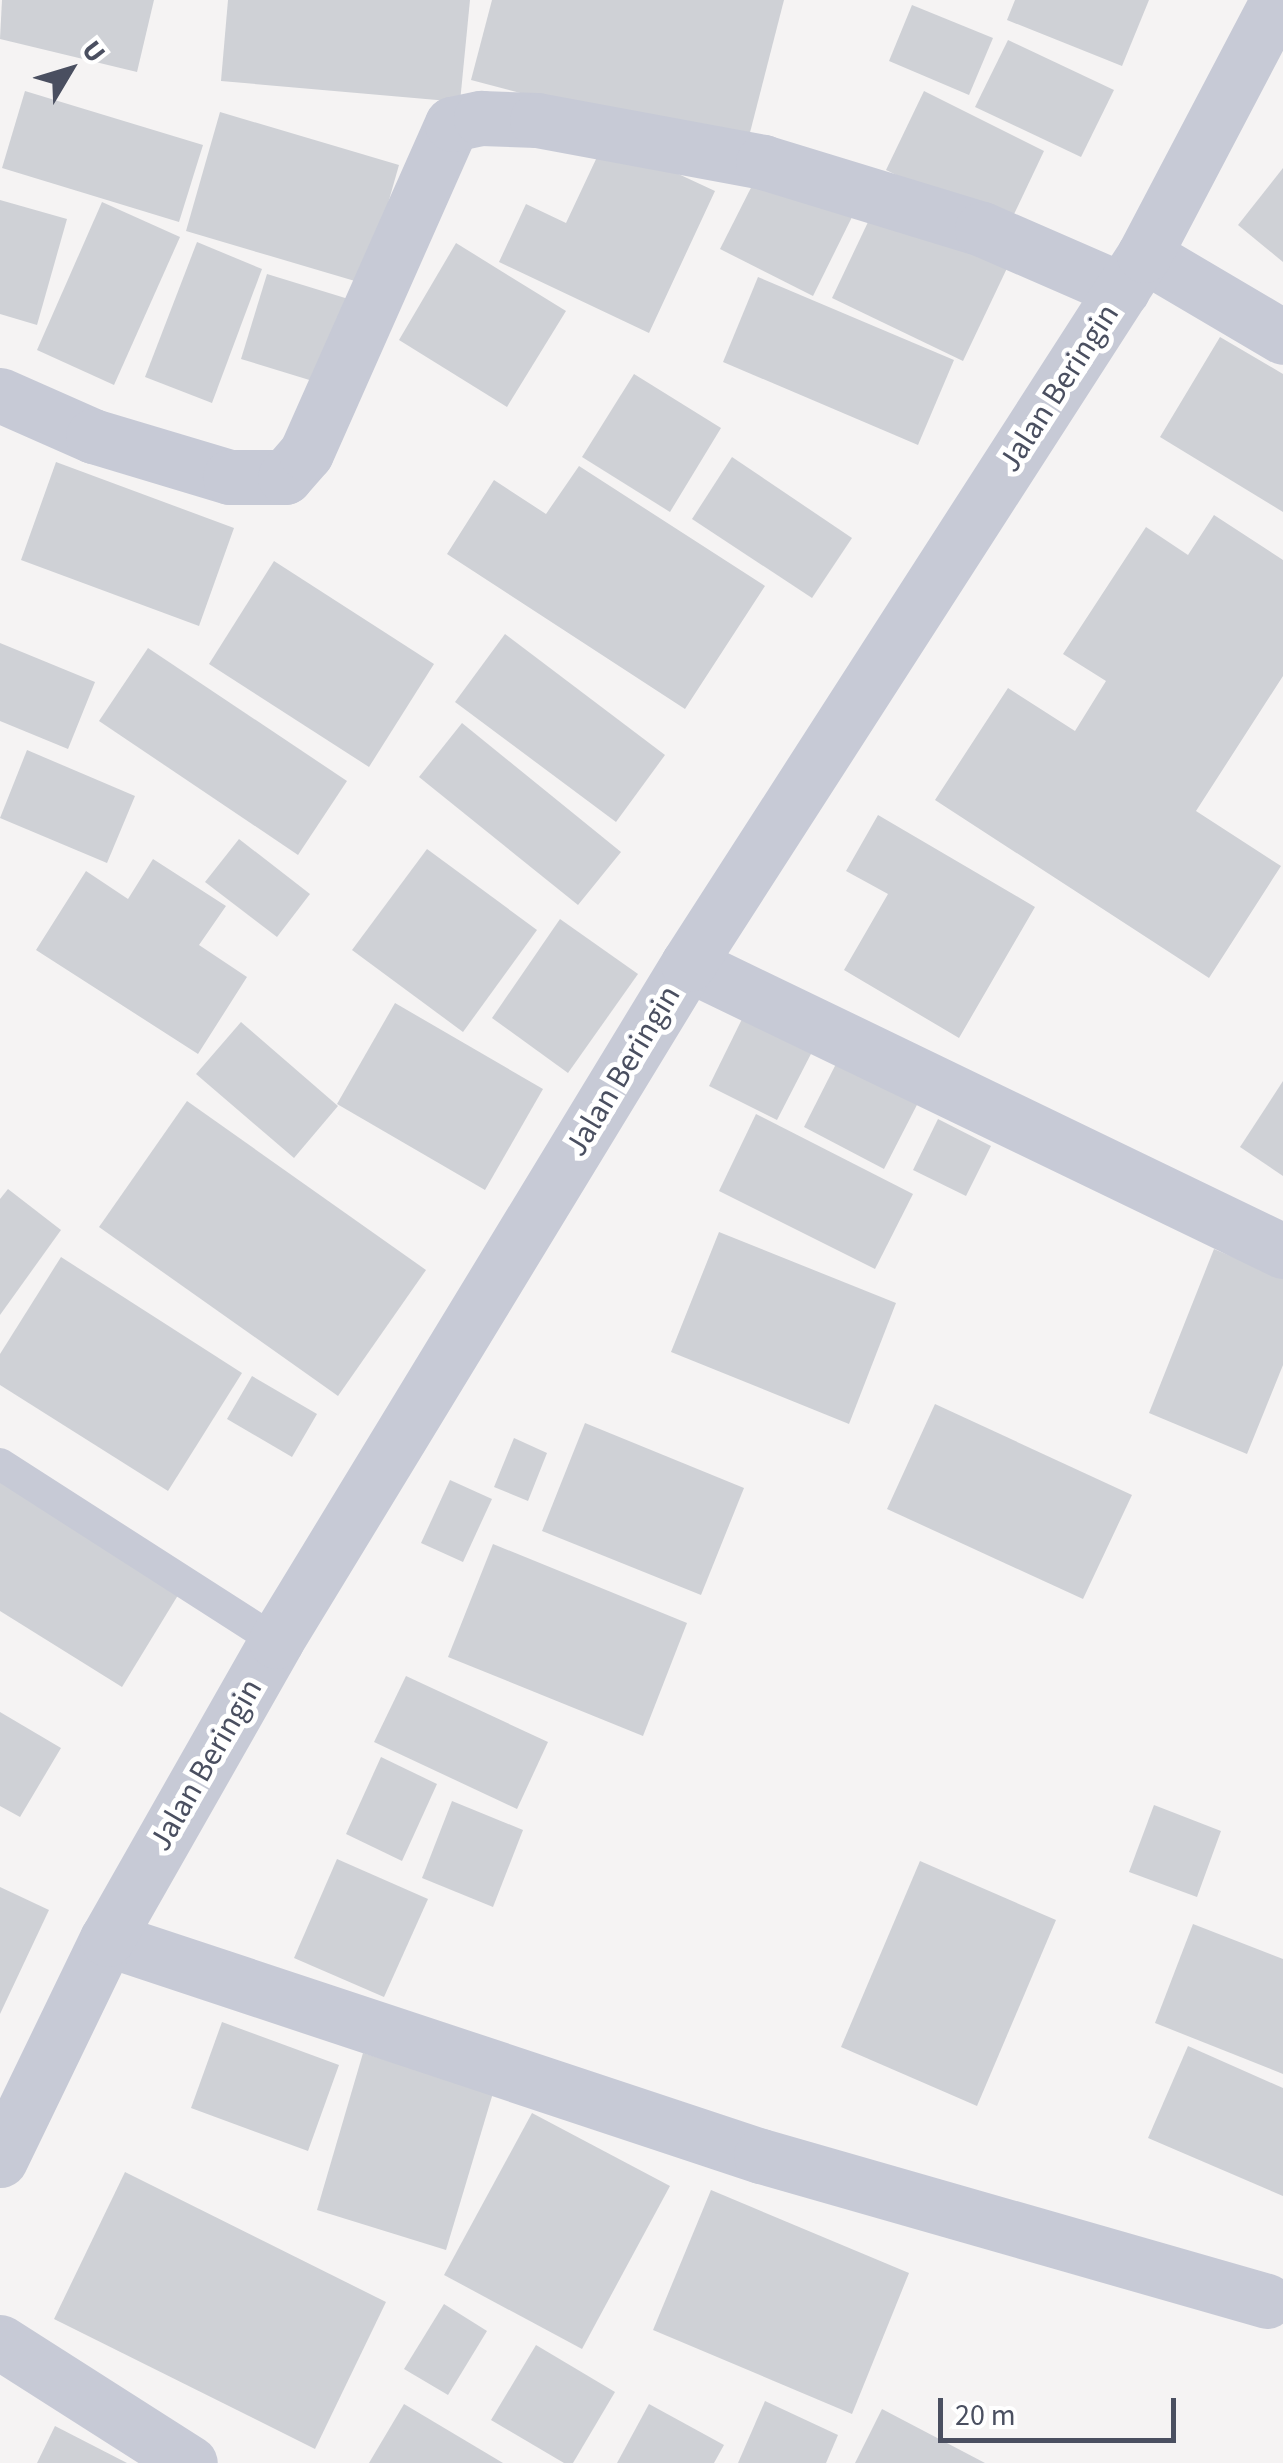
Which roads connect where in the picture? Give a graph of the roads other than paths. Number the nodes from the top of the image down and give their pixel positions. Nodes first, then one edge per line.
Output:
1 (1267, 4) edge
2 (1133, 272) junction
3 (1283, 337) edge
4 (0, 395) edge
5 (688, 964) junction
6 (1283, 1251) edge
7 (0, 1464) edge
8 (276, 1640) junction
9 (107, 1940) junction
10 (0, 2160) edge
11 (1278, 2296) edge
12 (0, 2342) edge
13 (190, 2463) edge

1 - 2 street, Jalan Beringin
2 - 3 street
2 - 4 street
2 - 5 street, Jalan Beringin
5 - 6 street
5 - 8 street, Jalan Beringin
7 - 8 lane
8 - 9 street, Jalan Beringin
9 - 10 street, Jalan Beringin
9 - 11 street
12 - 13 street

